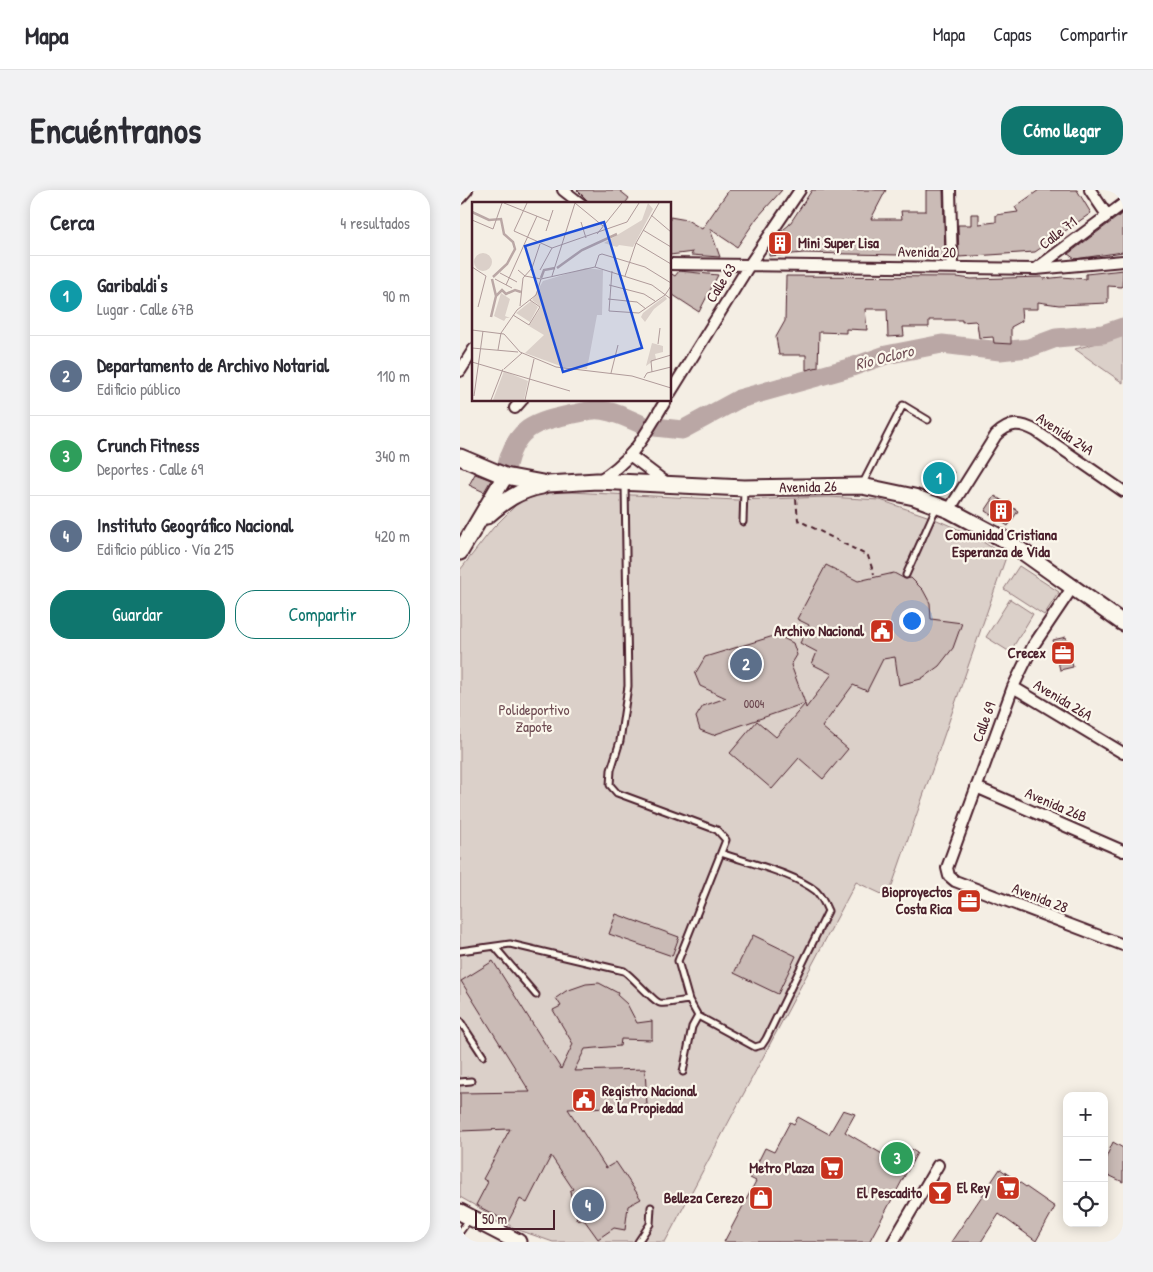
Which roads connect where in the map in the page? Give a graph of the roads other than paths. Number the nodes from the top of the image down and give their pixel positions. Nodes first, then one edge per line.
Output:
1 (467, 190) edge
2 (563, 190) edge
3 (800, 190) edge
4 (950, 190) edge
5 (1090, 190) edge
6 (460, 198) edge
7 (578, 202) edge
8 (1123, 204) edge
9 (1107, 215) junction
10 (1123, 261) edge
11 (671, 264) edge
12 (750, 264) junction
13 (952, 267) junction
14 (1036, 268) junction
15 (472, 352) edge
16 (460, 371) edge
17 (671, 391) edge
18 (665, 401) edge
19 (928, 420) dead end
20 (460, 456) edge
21 (631, 456) junction
22 (506, 476) junction
23 (597, 482) junction
24 (625, 483) junction
25 (548, 484) junction
26 (671, 486) junction
27 (862, 486) junction
28 (744, 488) junction
29 (1123, 491) edge
30 (943, 507) junction
31 (743, 522) dead end
32 (477, 525) junction
33 (460, 552) edge
34 (906, 574) dead end
35 (1072, 588) junction
36 (1123, 623) edge
37 (1013, 687) junction
38 (1123, 753) edge
39 (976, 787) junction
40 (1123, 851) edge
41 (721, 853) junction
42 (949, 876) joint
43 (1123, 945) edge
44 (494, 947) junction
45 (460, 952) edge
46 (536, 995) dead end
47 (689, 1000) junction
48 (698, 1016) junction
49 (460, 1021) edge
50 (483, 1056) dead end
51 (683, 1072) dead end
52 (471, 1081) dead end
53 (460, 1082) edge
54 (938, 1164) dead end
55 (651, 1207) dead end
56 (465, 1215) edge
57 (460, 1232) edge
58 (518, 1242) edge
59 (638, 1242) edge
60 (893, 1242) edge

1 - 6 street
2 - 7 street
3 - 12 street, Calle 63
4 - 13 street
5 - 9 street
8 - 9 street, Calle 71
9 - 14 street, Calle 71
10 - 14 street, Avenida 20
11 - 12 street, Avenida 20
12 - 13 street, Avenida 20
12 - 17 street, Calle 63
13 - 14 street, Avenida 20
15 - 16 street
18 - 21 street
19 - 27 lane
20 - 22 street, Avenida 26
21 - 23 street
21 - 26 street
22 - 25 street, Avenida 26
22 - 32 street
23 - 24 street, Avenida 26
23 - 25 street, Avenida 26
24 - 26 street, Avenida 26
24 - 41 lane
25 - 32 street
26 - 28 street, Avenida 26
27 - 28 street, Avenida 26
27 - 30 street, Avenida 26
28 - 31 lane
29 - 30 street, Avenida 24A
30 - 34 lane
30 - 35 street, Avenida 26
32 - 33 street
35 - 36 street, Avenida 26
35 - 37 street, Calle 69
37 - 38 street, Avenida 26A
37 - 39 street, Calle 69
39 - 40 street, Avenida 26B
39 - 42 street, Calle 69
41 - 47 lane
41 - 48 lane
42 - 43 street, Avenida 28
44 - 45 lane
44 - 46 lane
44 - 47 lane
47 - 48 lane
48 - 51 lane
49 - 50 lane
52 - 53 lane
54 - 60 street
55 - 59 lane
56 - 57 lane
56 - 58 street

